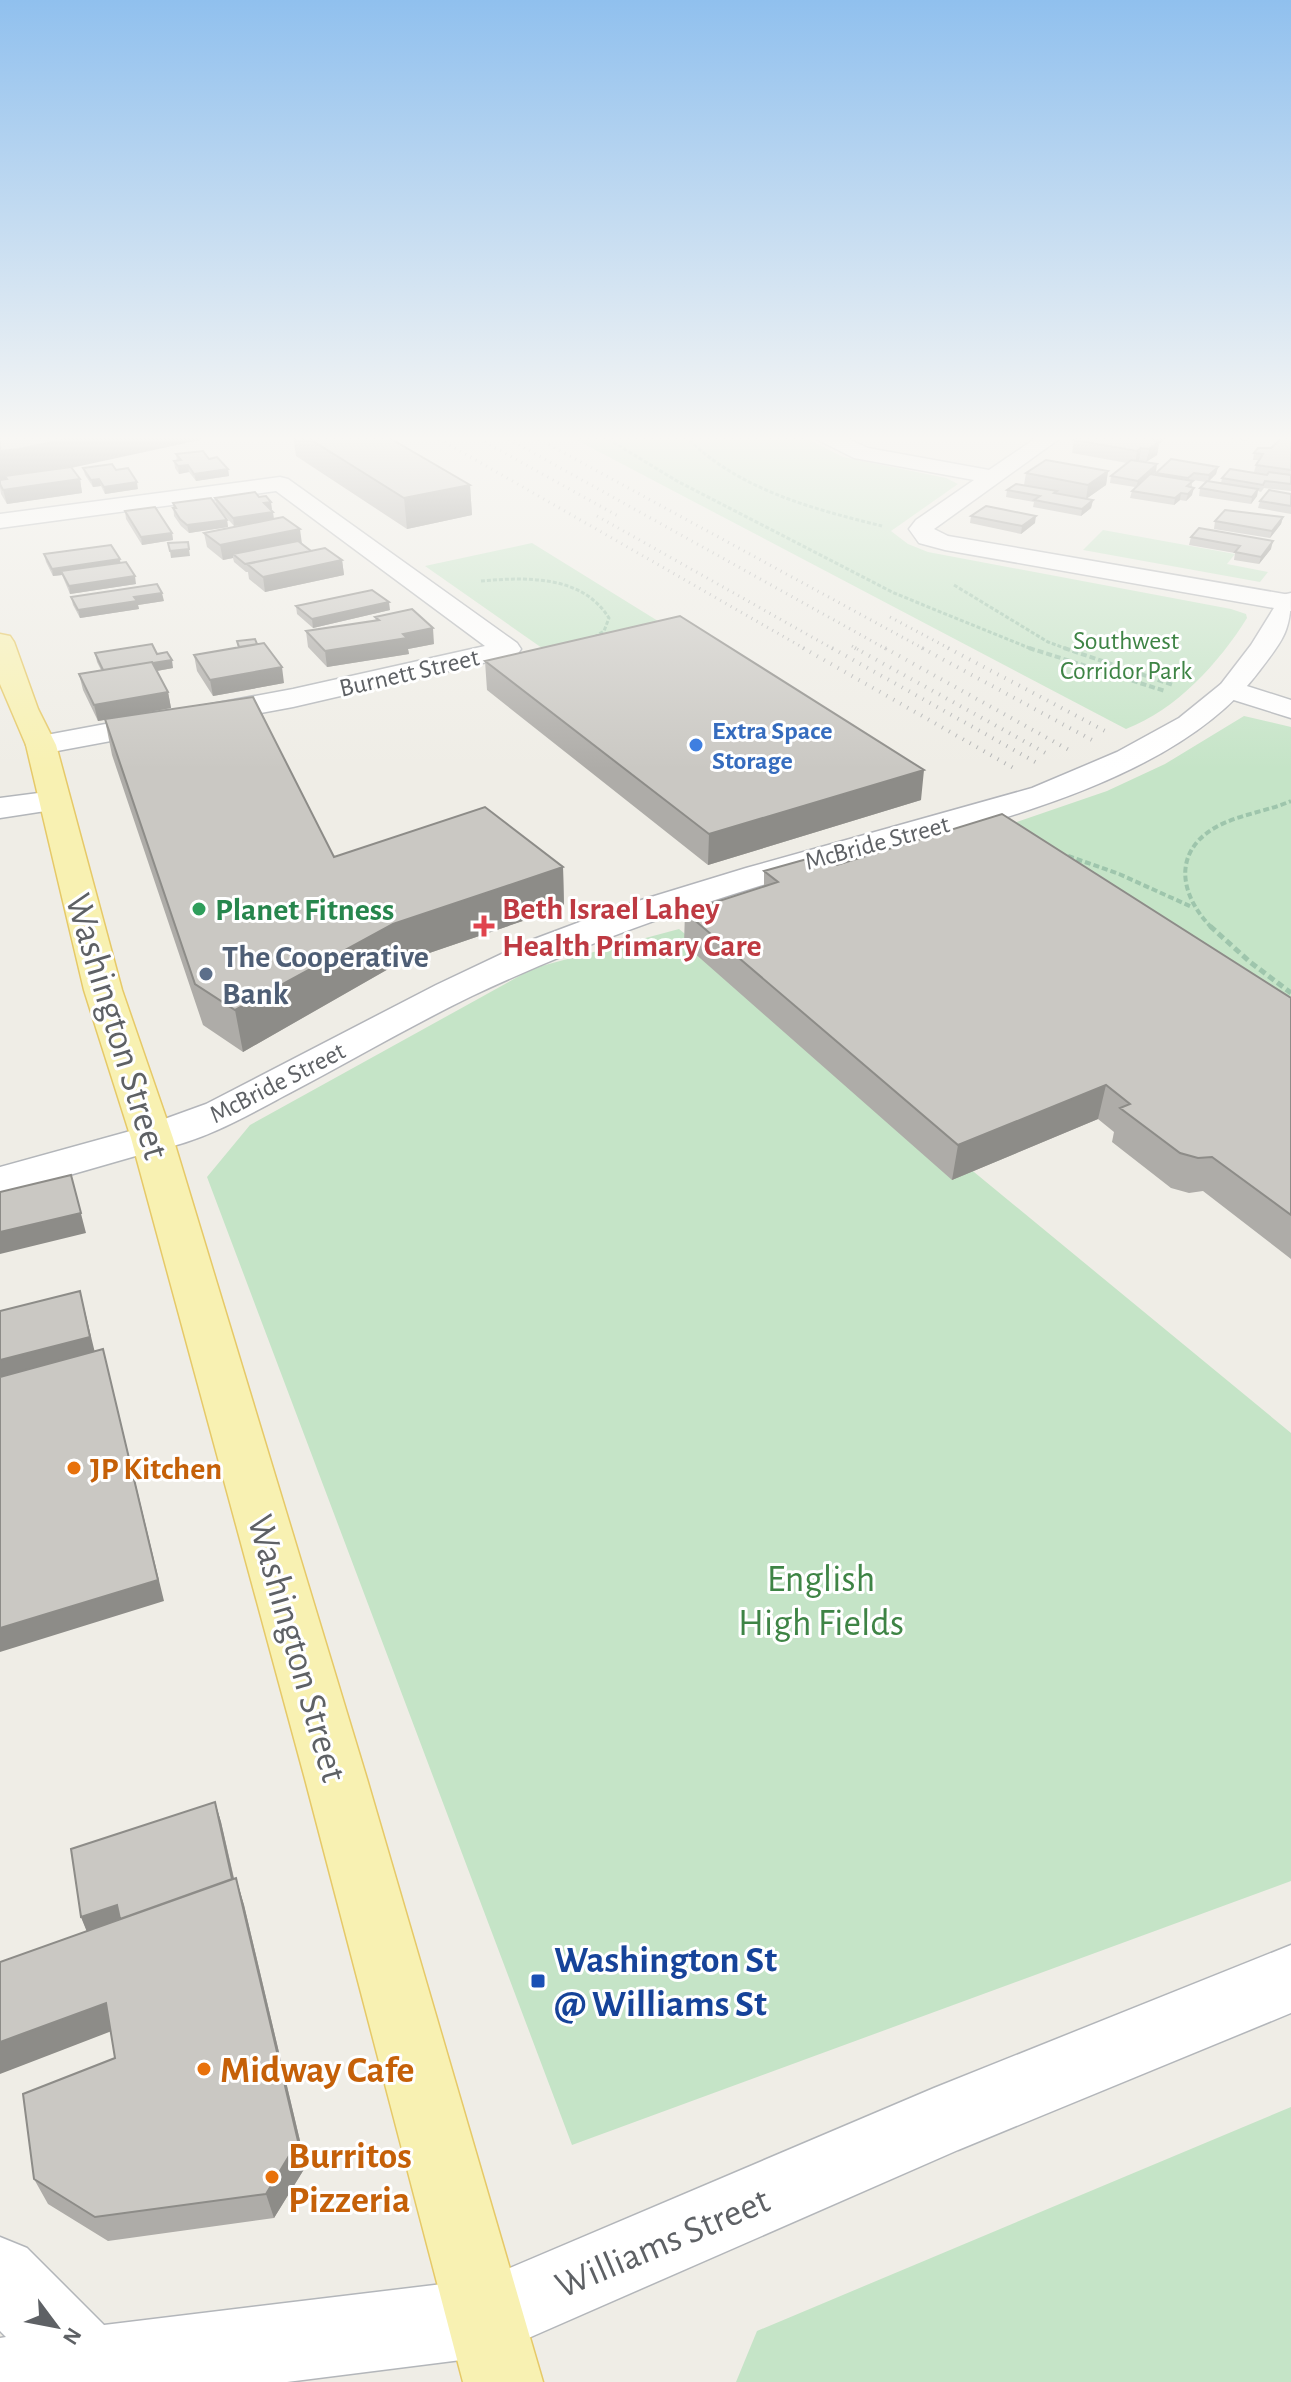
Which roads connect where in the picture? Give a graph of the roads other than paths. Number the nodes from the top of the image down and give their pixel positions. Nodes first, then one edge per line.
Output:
1 (367, 547) edge
2 (967, 547) edge
3 (1290, 602) edge
4 (0, 642) edge
5 (1231, 690) junction
6 (1291, 709) edge
7 (41, 745) junction
8 (54, 801) junction
9 (0, 808) edge
10 (152, 1138) junction
11 (0, 1181) edge
12 (1291, 1979) edge
13 (0, 2275) edge
14 (494, 2350) edge
15 (91, 2369) junction
16 (0, 2378) edge

1 - 7 street, Burnett Street
2 - 3 street
3 - 5 street, McBride Street
4 - 7 main road, Washington Street
5 - 6 street
5 - 10 street, McBride Street
7 - 8 main road, Washington Street
8 - 9 street
8 - 10 main road, Washington Street
10 - 11 street, McBride Street
10 - 14 main road, Washington Street
12 - 14 street, Williams Street
13 - 15 street
14 - 15 street, Williams Street
15 - 16 street, Williams Street

